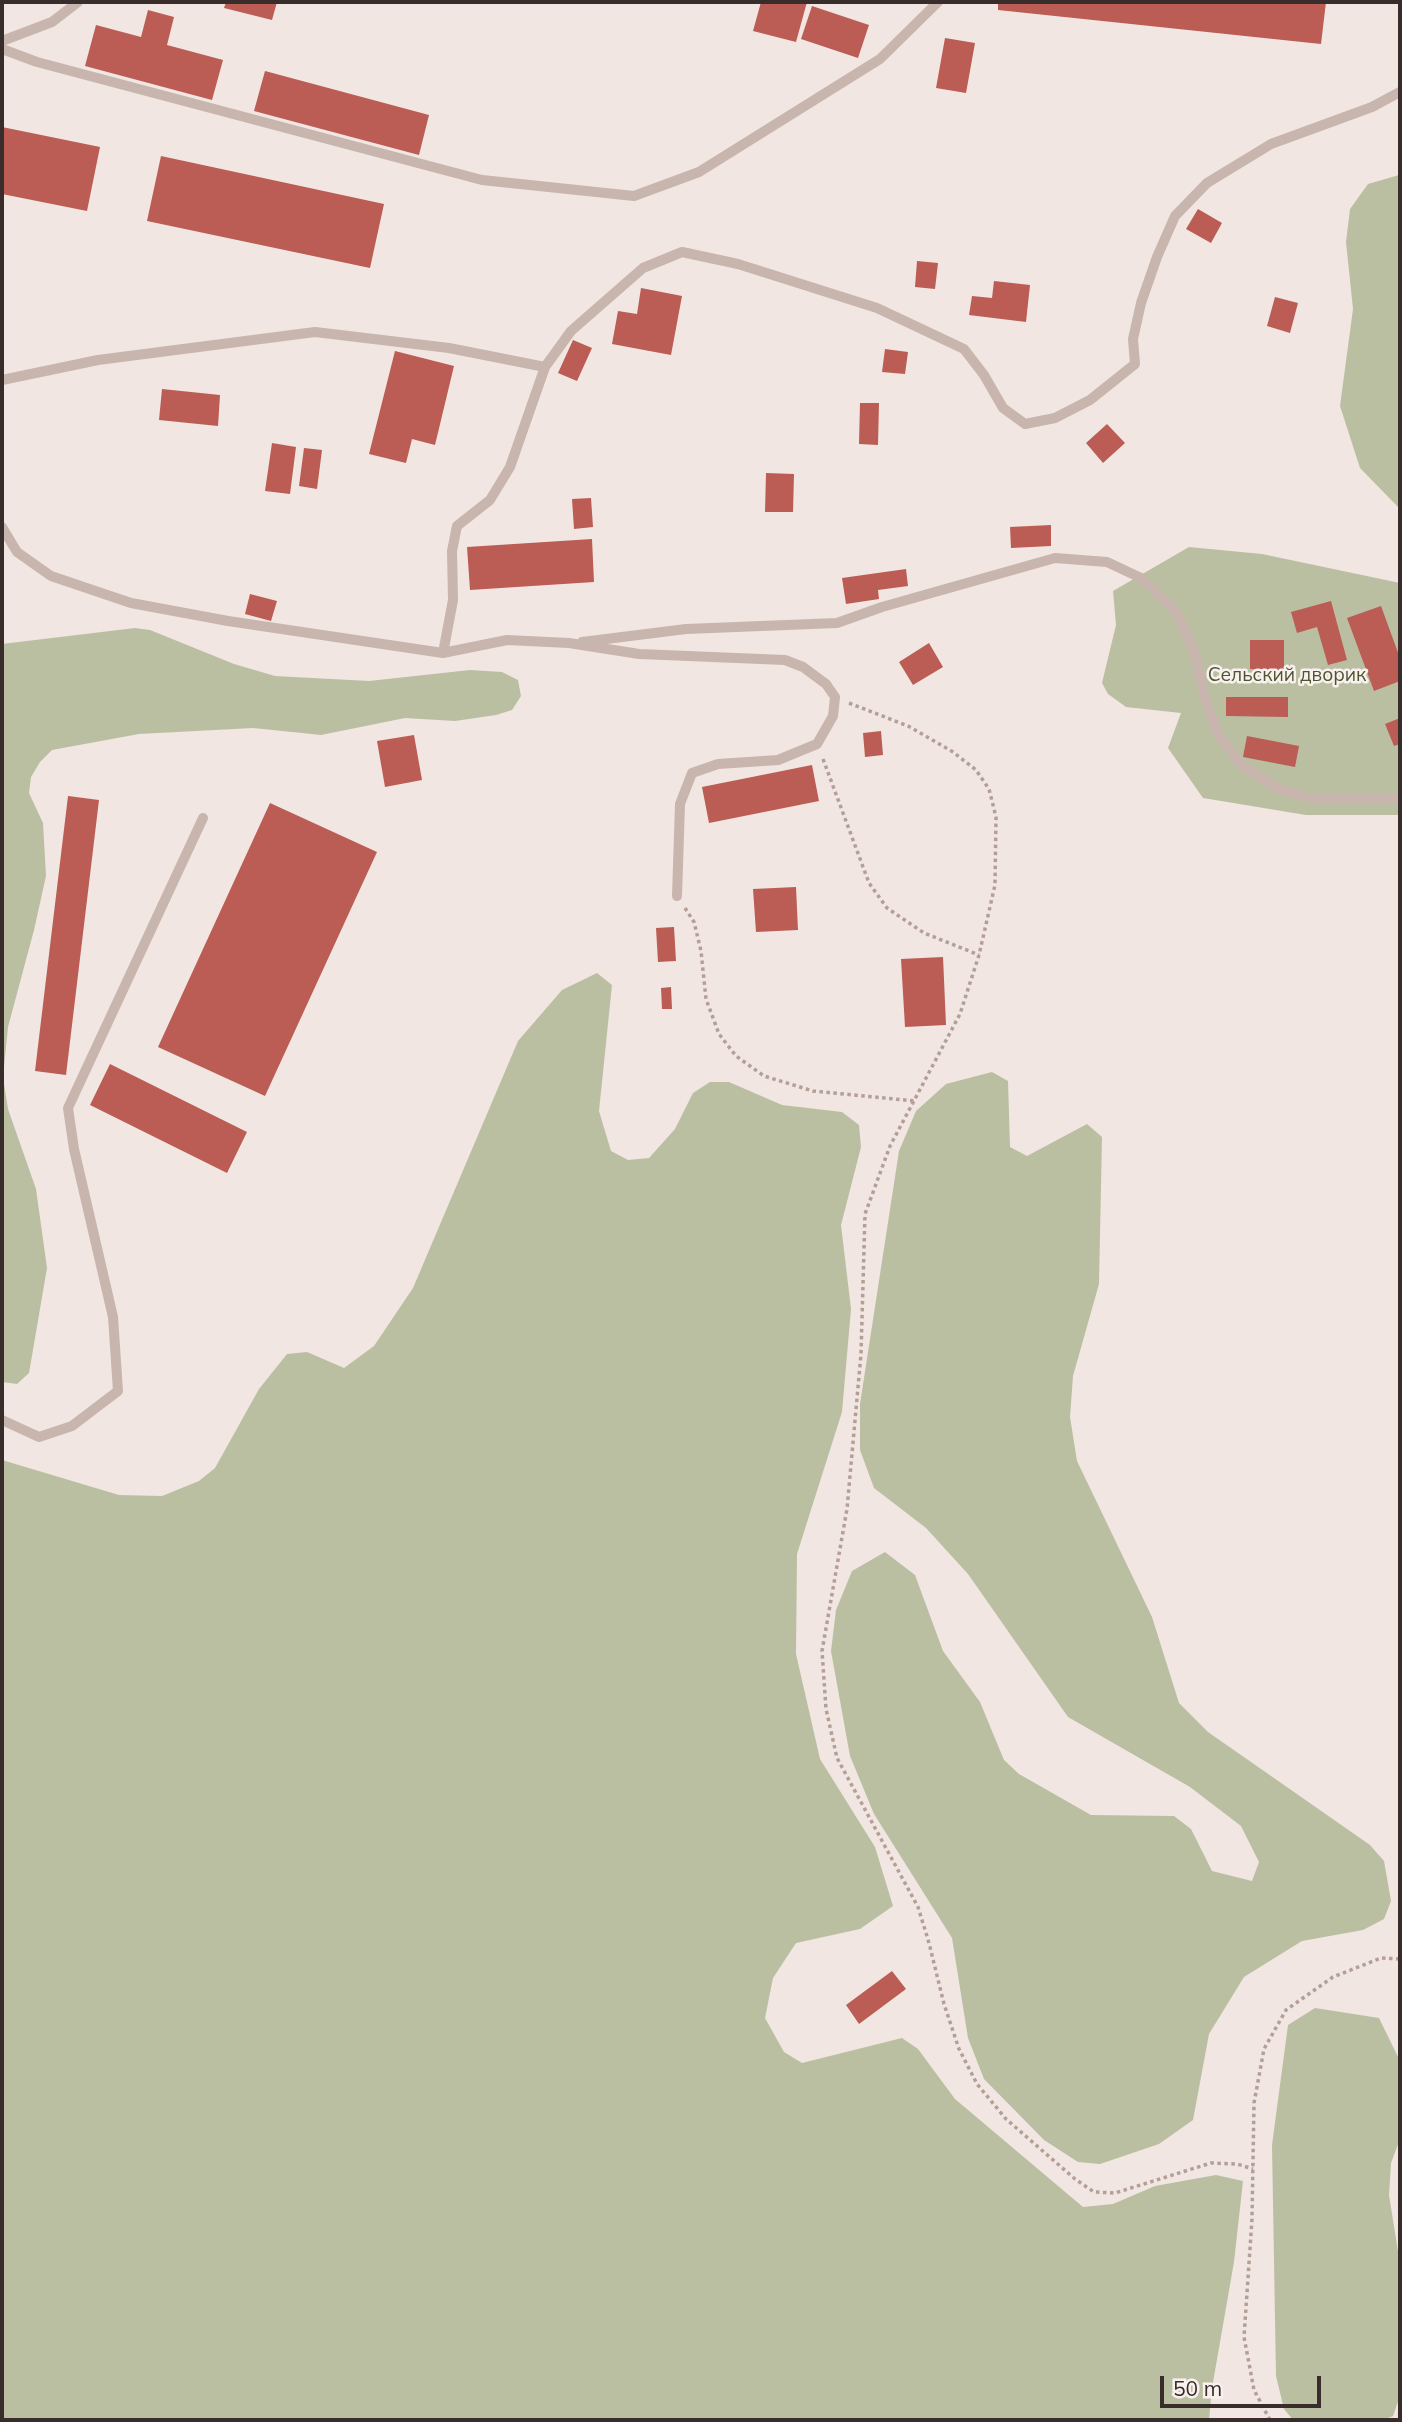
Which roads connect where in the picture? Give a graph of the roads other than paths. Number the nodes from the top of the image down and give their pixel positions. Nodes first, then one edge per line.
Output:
1 (78, 2) edge
2 (938, 2) edge
3 (2, 41) edge
4 (2, 50) edge
5 (1400, 92) edge
6 (545, 367) junction
7 (2, 380) edge
8 (2, 527) edge
9 (569, 643) junction
10 (443, 653) junction
11 (1400, 799) edge
12 (203, 818) dead end
13 (677, 896) road end
14 (2, 1420) edge

1 - 3 lane
2 - 4 lane
5 - 6 lane
6 - 7 lane
6 - 10 lane
8 - 10 lane
9 - 10 lane
9 - 11 lane
9 - 13 lane
12 - 14 lane

